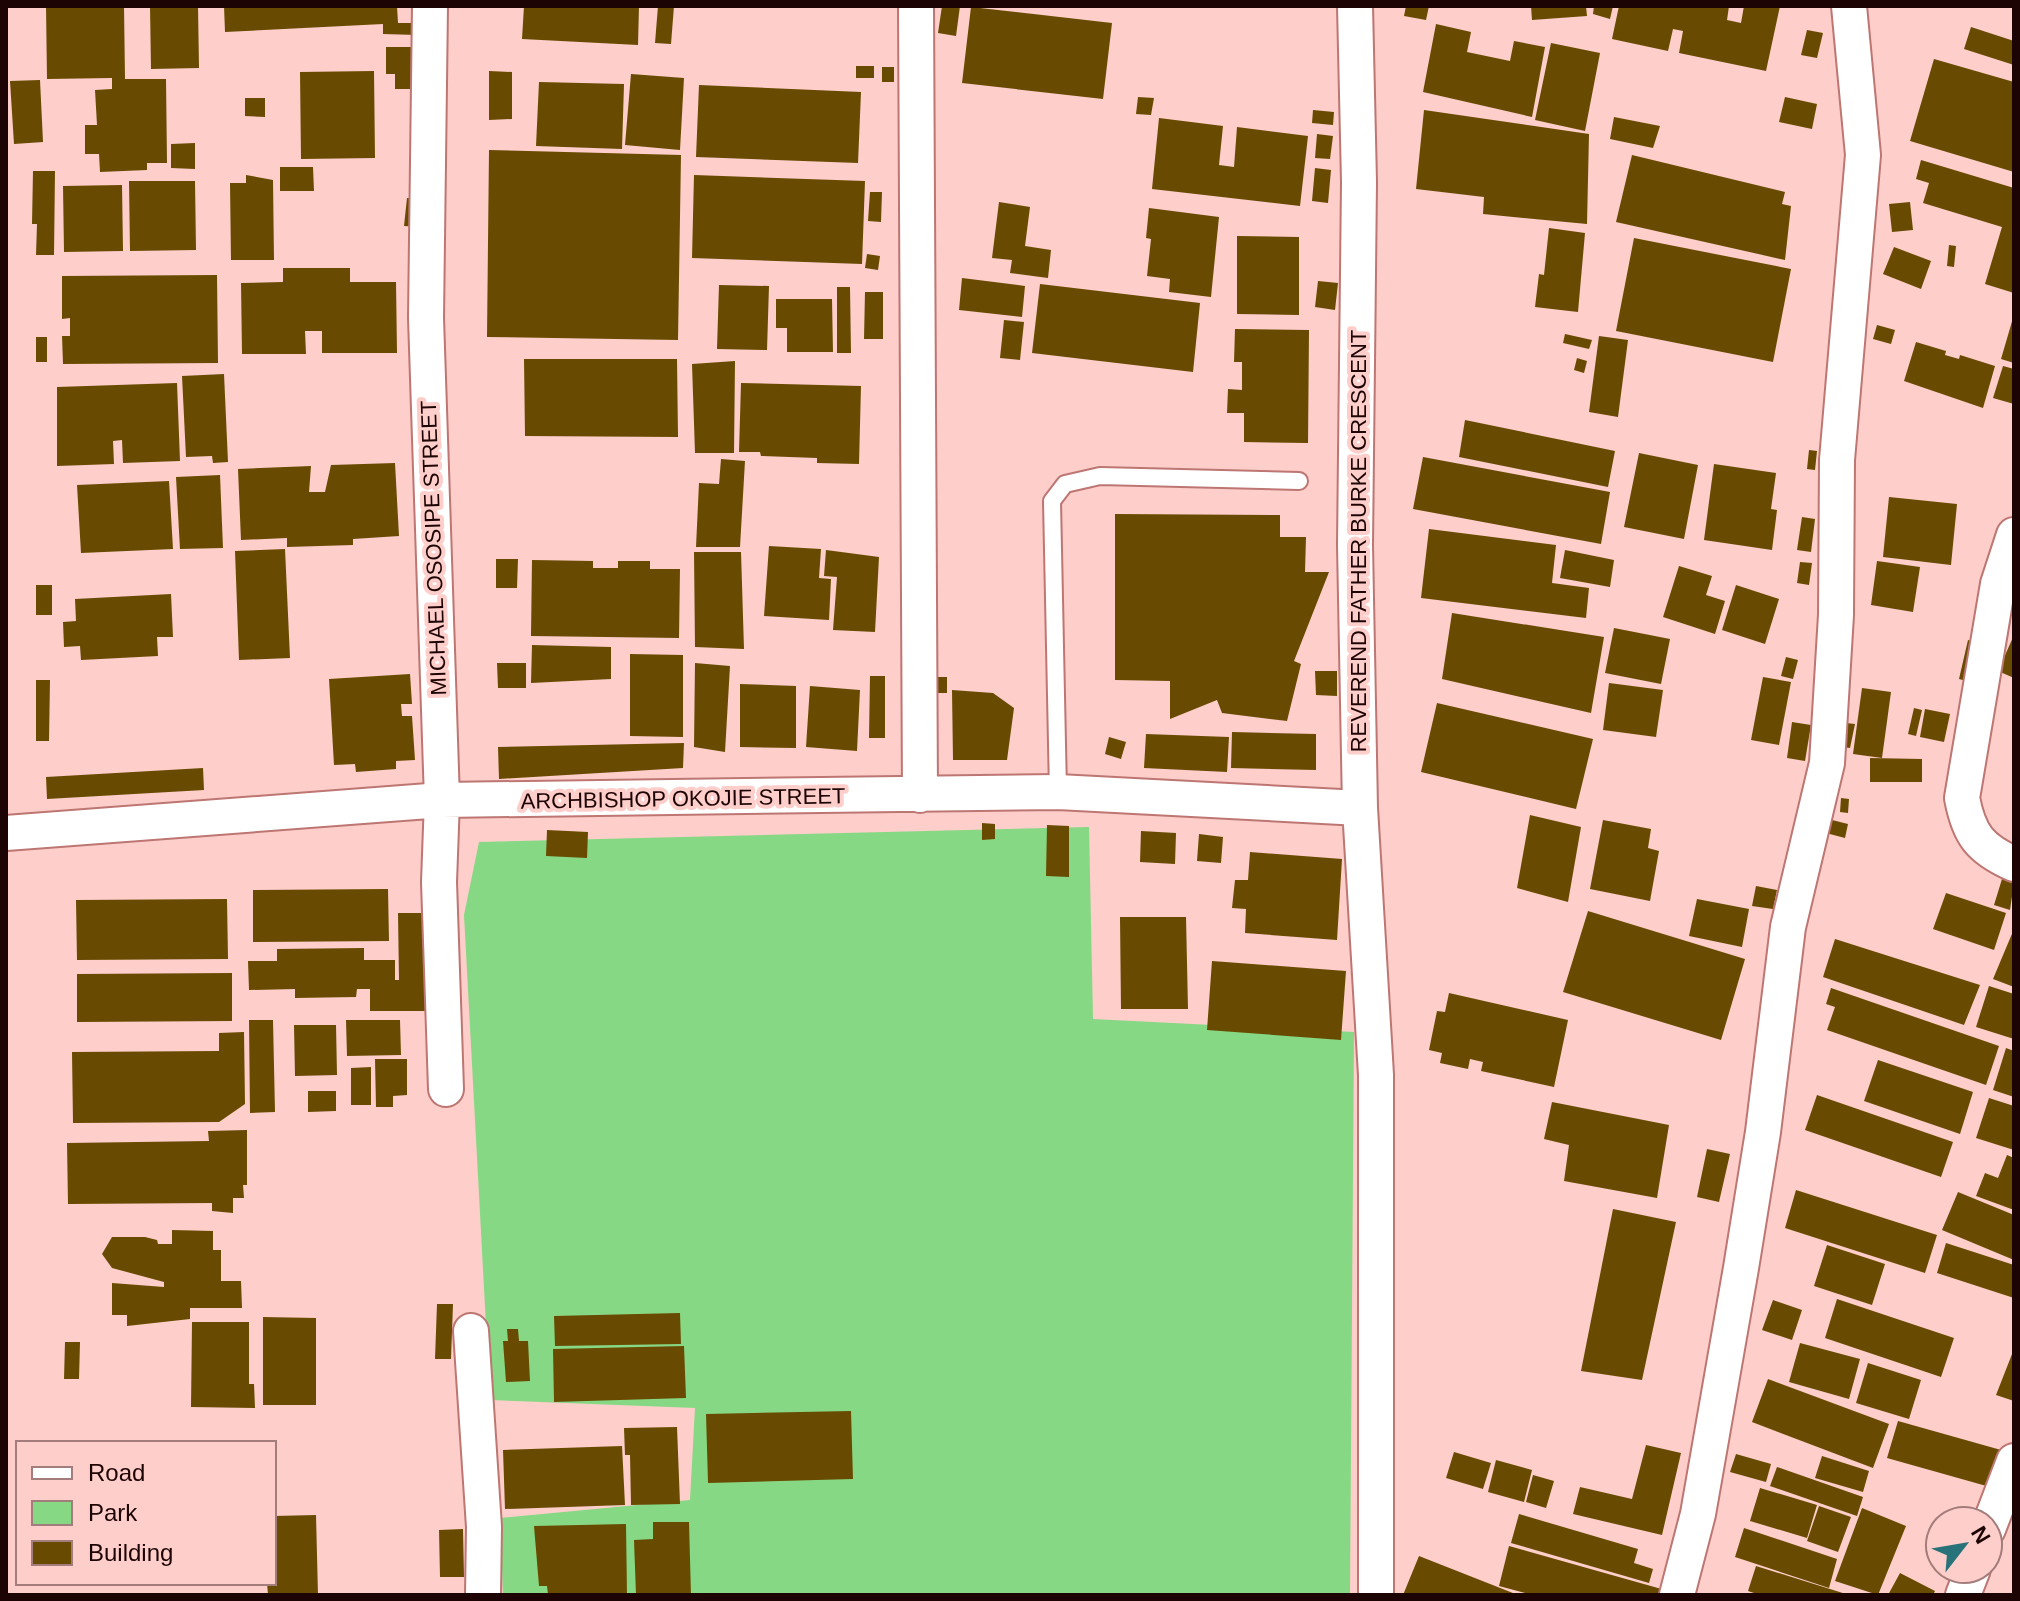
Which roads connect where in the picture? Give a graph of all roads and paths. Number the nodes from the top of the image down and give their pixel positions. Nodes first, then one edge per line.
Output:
1 (430, 6) edge
2 (916, 6) edge
3 (1355, 6) edge
4 (1849, 6) edge
5 (1299, 481) dead end
6 (2014, 535) edge
7 (1058, 792) junction
8 (920, 795) junction
9 (442, 800) junction
10 (1360, 808) junction
11 (6, 833) edge
12 (2014, 864) edge
13 (446, 1089) dead end
14 (471, 1331) dead end
15 (2014, 1461) edge
16 (1997, 1505) edge
17 (483, 1595) edge
18 (1376, 1595) edge
19 (1677, 1595) edge

1 - 9 street, MICHAEL OSOSIPE STREET
2 - 8 street
3 - 10 street, REVEREND FATHER BURKE CRESCENT
4 - 19 street
5 - 7 lane
6 - 12 street
7 - 8 street, ARCHBISHOP OKOJIE STREET
7 - 10 street, ARCHBISHOP OKOJIE STREET
8 - 9 street, ARCHBISHOP OKOJIE STREET
9 - 11 street, ARCHBISHOP OKOJIE STREET
9 - 13 street, MICHAEL OSOSIPE STREET
10 - 18 street, REVEREND FATHER BURKE CRESCENT
14 - 17 street
15 - 16 street

